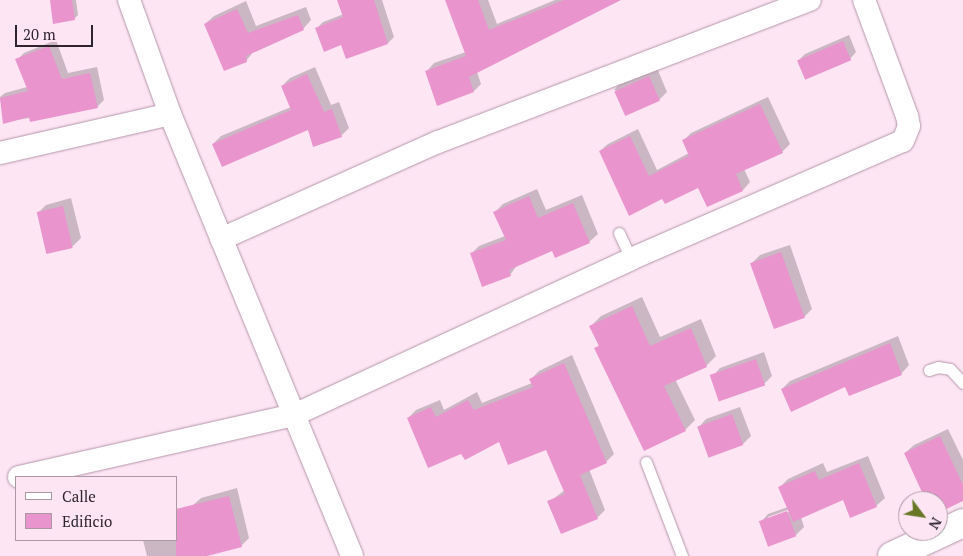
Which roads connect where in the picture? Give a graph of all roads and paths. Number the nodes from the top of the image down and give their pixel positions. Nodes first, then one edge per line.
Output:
1 (129, 0) edge
2 (810, 0) edge
3 (864, 0) edge
4 (170, 114) junction
5 (0, 153) edge
6 (619, 233) dead end
7 (221, 239) junction
8 (631, 259) junction
9 (929, 370) dead end
10 (963, 382) edge
11 (294, 415) junction
12 (646, 462) dead end
13 (27, 476) edge
14 (15, 479) edge
15 (0, 482) edge
16 (963, 523) edge
17 (352, 556) edge
18 (682, 556) edge
19 (892, 556) edge

1 - 4 street
2 - 7 street
3 - 8 street
4 - 5 street
4 - 7 street
6 - 8 lane
7 - 11 street
8 - 11 street
9 - 10 lane
11 - 13 street
11 - 17 street
12 - 18 lane
14 - 15 street
16 - 19 street

